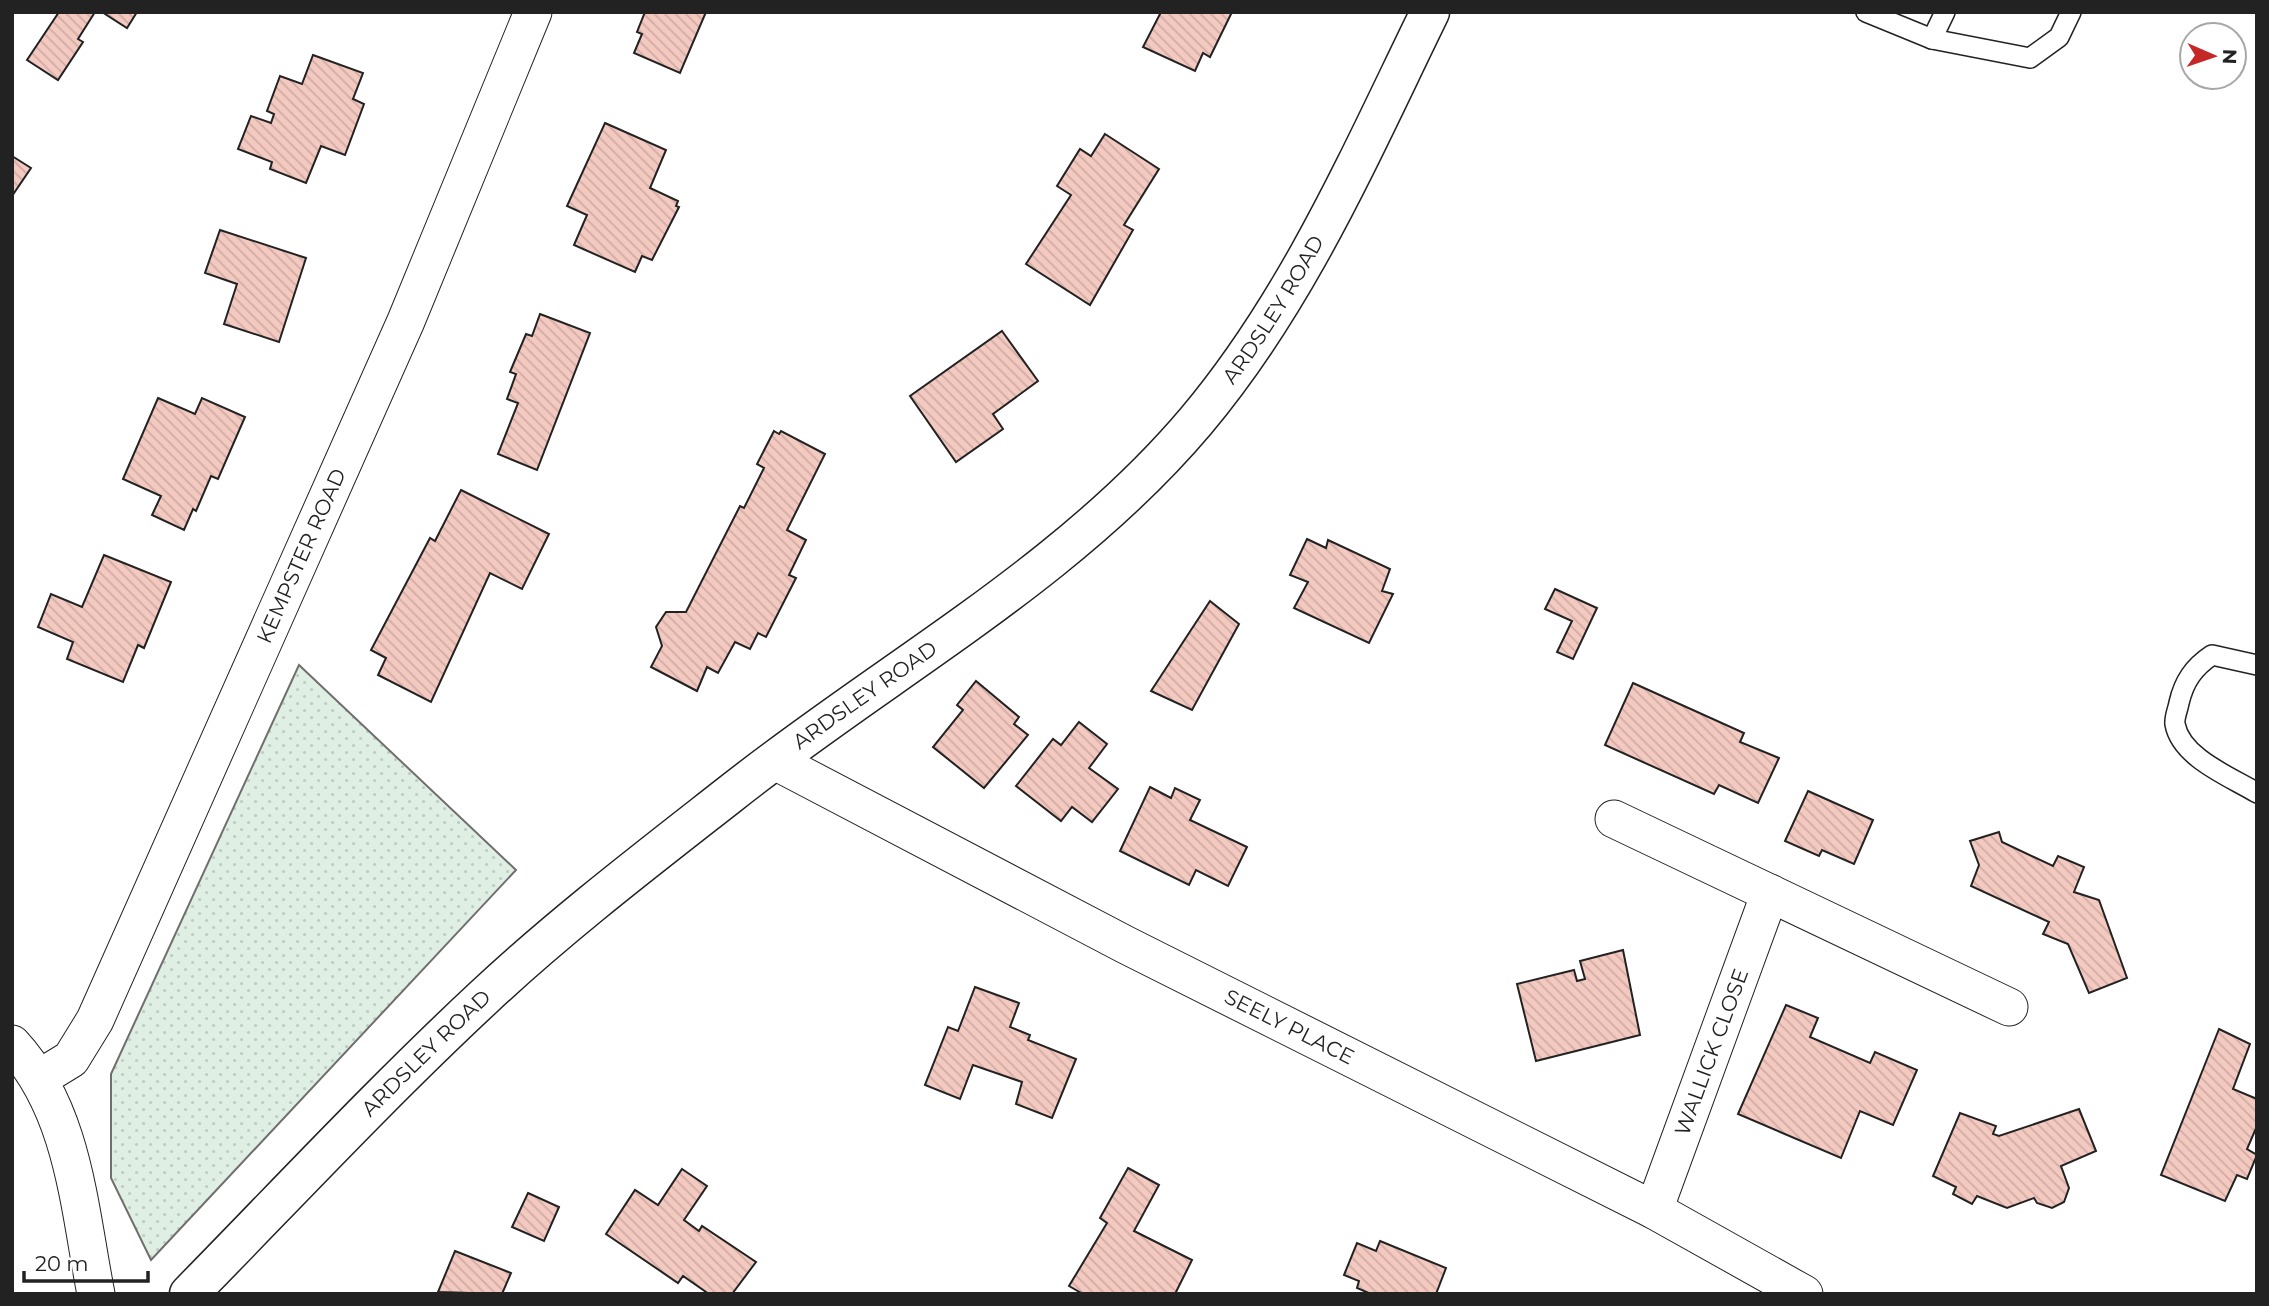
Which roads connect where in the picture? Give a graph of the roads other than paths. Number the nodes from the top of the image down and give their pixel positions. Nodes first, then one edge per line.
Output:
1 (533, 12) edge
2 (1430, 12) edge
3 (1866, 12) edge
4 (1945, 12) edge
5 (2071, 12) edge
6 (1932, 39) junction
7 (2257, 665) edge
8 (775, 761) junction
9 (2257, 793) edge
10 (1614, 819) dead end
11 (1770, 893) junction
12 (2009, 1007) dead end
13 (12, 1044) edge
14 (40, 1079) junction
15 (1654, 1210) junction
16 (96, 1294) edge
17 (189, 1294) edge
18 (1804, 1294) edge

1 - 14 street, KEMPSTER ROAD
2 - 8 main road, ARDSLEY ROAD
3 - 6 lane
4 - 6 lane
5 - 6 lane
7 - 9 lane
8 - 15 street, SEELY PLACE
8 - 17 main road, ARDSLEY ROAD
10 - 11 street
11 - 12 street
11 - 15 street, WALLICK CLOSE
13 - 14 street
14 - 16 street
15 - 18 street, SEELY PLACE

